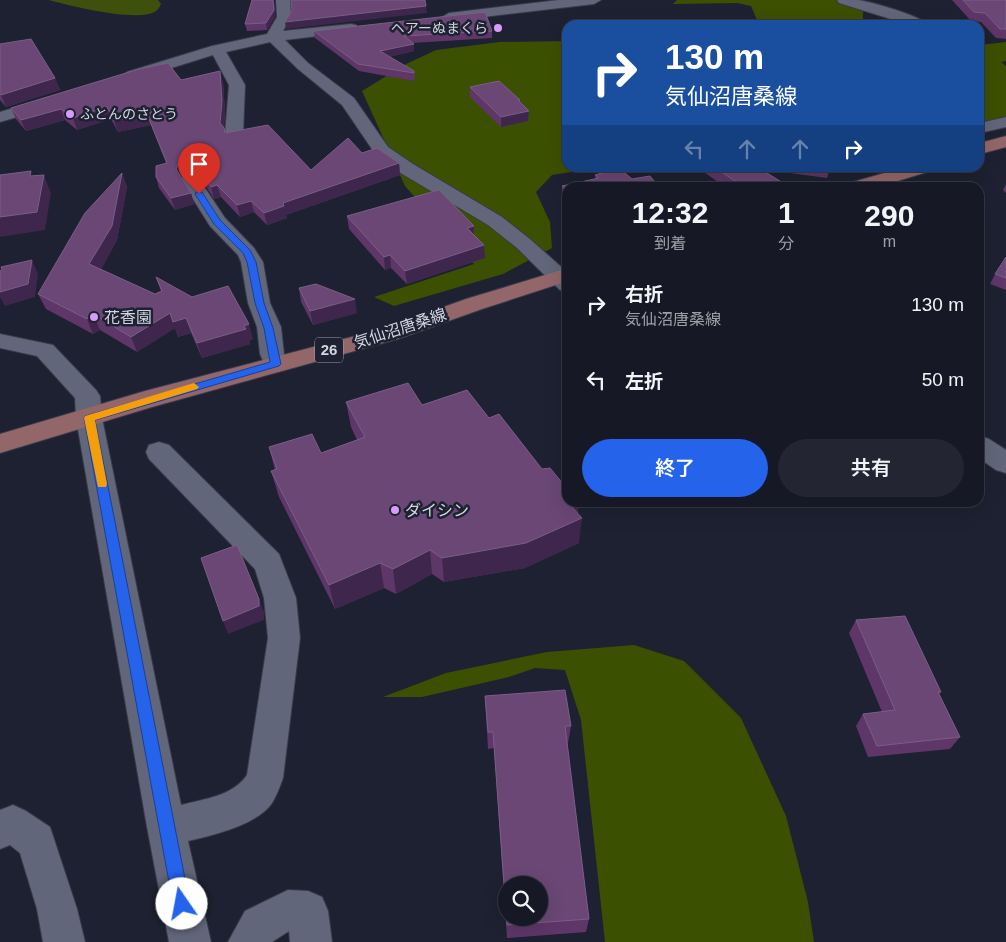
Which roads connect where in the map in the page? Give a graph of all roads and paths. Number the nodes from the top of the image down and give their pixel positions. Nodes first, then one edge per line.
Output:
1 (282, 0) edge
2 (594, 0) edge
3 (844, 0) edge
4 (435, 19) edge
5 (910, 20) edge
6 (362, 26) edge
7 (273, 37) junction
8 (217, 49) junction
9 (120, 79) edge
10 (66, 97) edge
11 (0, 117) edge
12 (1006, 122) edge
13 (984, 127) edge
14 (234, 134) edge
15 (1006, 141) edge
16 (984, 148) edge
17 (907, 172) edge
18 (190, 180) dead end
19 (873, 182) edge
20 (562, 276) edge
21 (562, 280) edge
22 (0, 341) edge
23 (276, 364) junction
24 (89, 418) junction
25 (0, 444) edge
26 (984, 449) edge
27 (160, 452) dead end
28 (1006, 463) edge
29 (166, 828) junction
30 (0, 830) edge
31 (64, 942) edge
32 (190, 942) edge
33 (250, 942) edge
34 (311, 942) edge

1 - 7 street
2 - 4 street
3 - 5 street
6 - 7 street
7 - 8 street
7 - 20 street
8 - 9 street
8 - 14 street
10 - 11 street
12 - 13 street
15 - 16 main road
17 - 19 main road
18 - 23 street
21 - 23 main road, 気仙沼唐桑線 / 26
22 - 24 street
23 - 24 main road, 気仙沼唐桑線 / 26
24 - 25 main road, 気仙沼唐桑線 / 26
24 - 29 street
26 - 28 street
27 - 29 street
29 - 32 street
30 - 31 street
33 - 34 street

